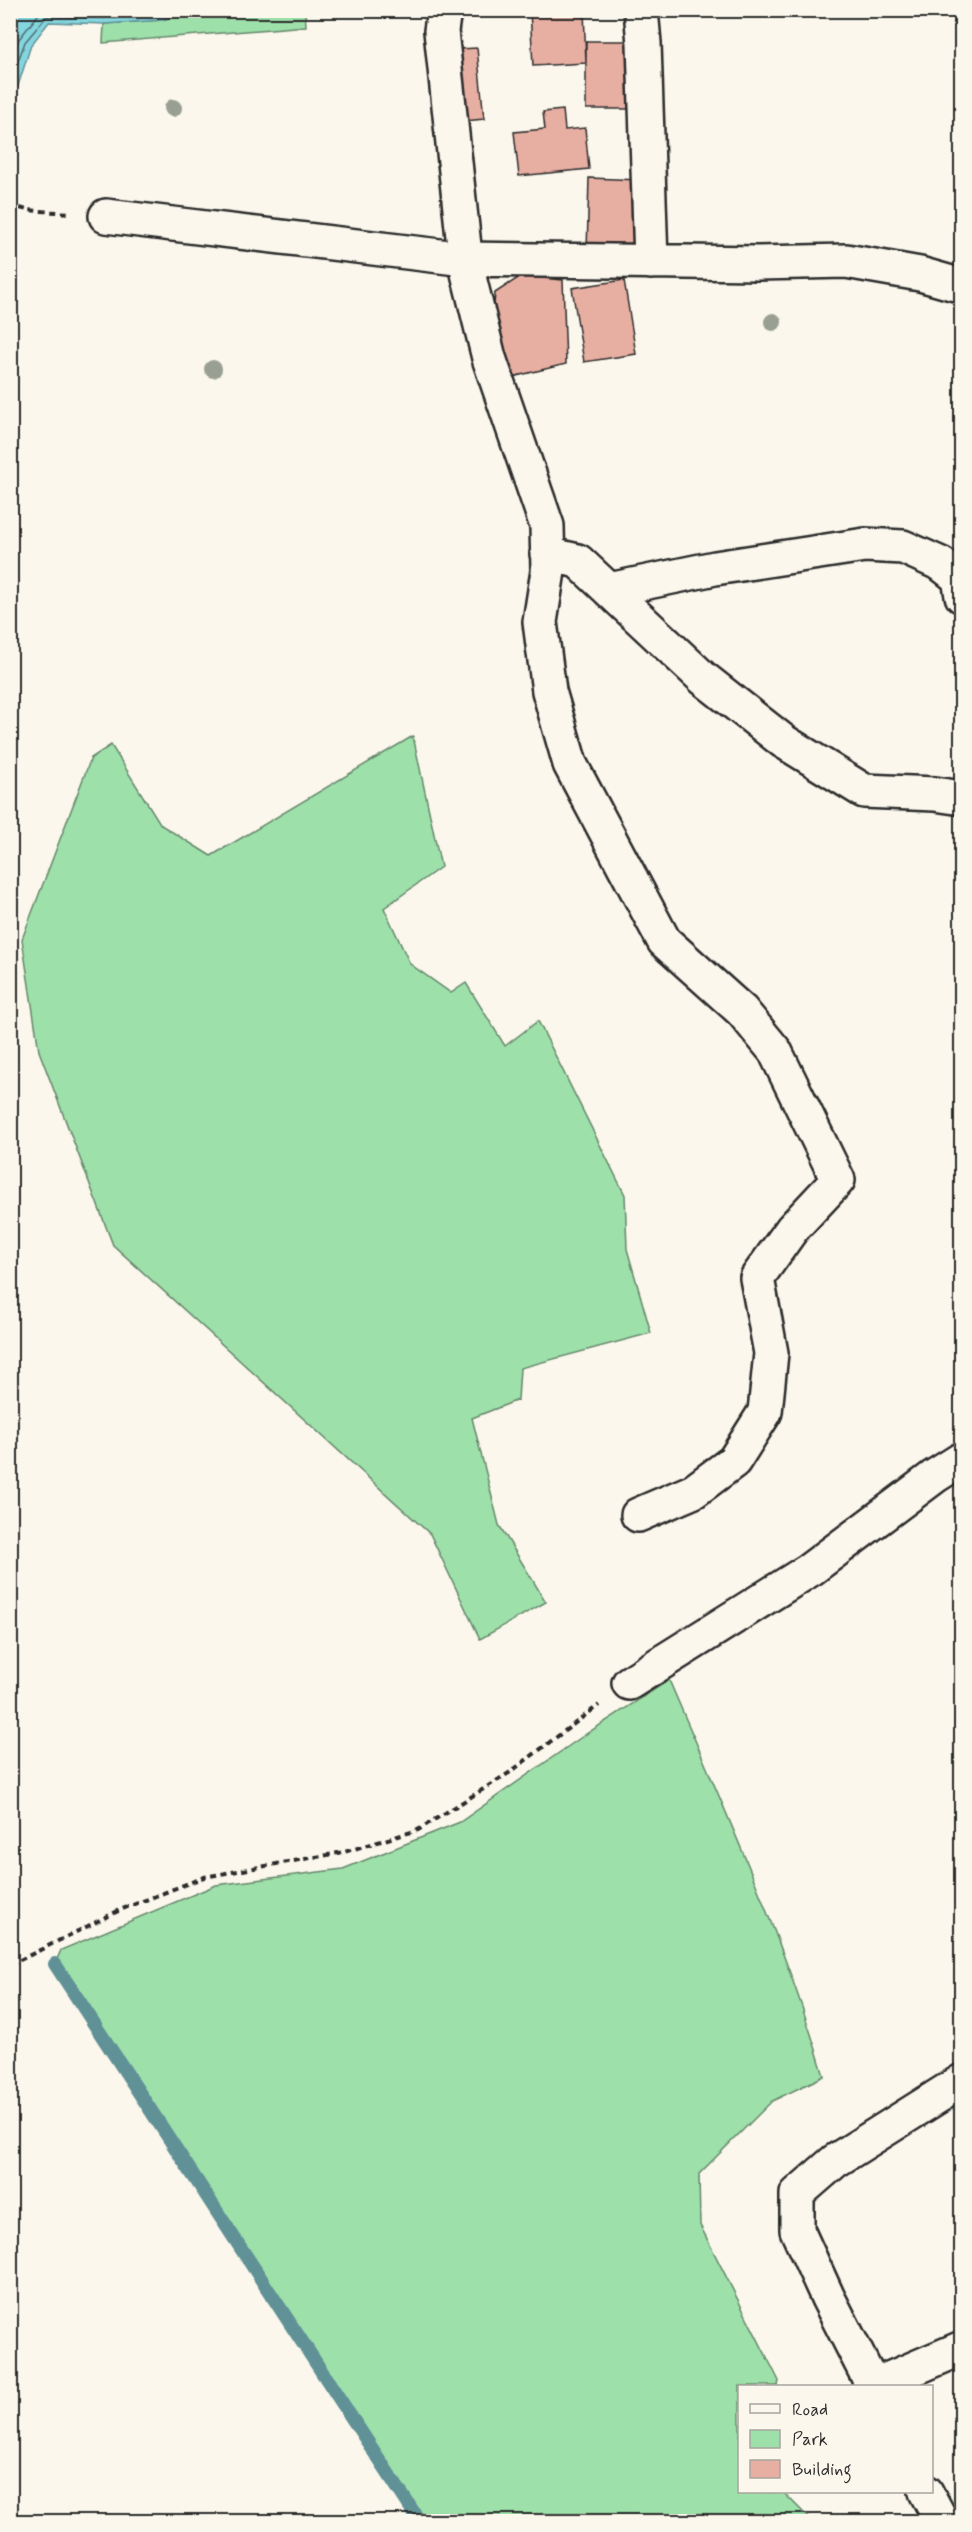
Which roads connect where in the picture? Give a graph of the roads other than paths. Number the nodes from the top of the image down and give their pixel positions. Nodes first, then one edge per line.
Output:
1 (444, 10) edge
2 (641, 10) edge
3 (106, 216) road end
4 (465, 259) junction
5 (651, 262) junction
6 (962, 286) edge
7 (547, 554) junction
8 (609, 590) junction
9 (962, 596) edge
10 (962, 798) edge
11 (962, 1459) edge
12 (638, 1515) dead end
13 (629, 1683) road end
14 (962, 2081) edge
15 (962, 2348) edge
16 (872, 2385) edge
17 (875, 2385) edge
18 (927, 2493) edge
19 (942, 2522) edge

1 - 4 street
2 - 5 street
3 - 4 street
4 - 5 street
4 - 7 street
5 - 6 street
7 - 8 street
7 - 12 street
8 - 9 street
8 - 10 street
11 - 13 street
14 - 16 street
15 - 17 street
18 - 19 street

